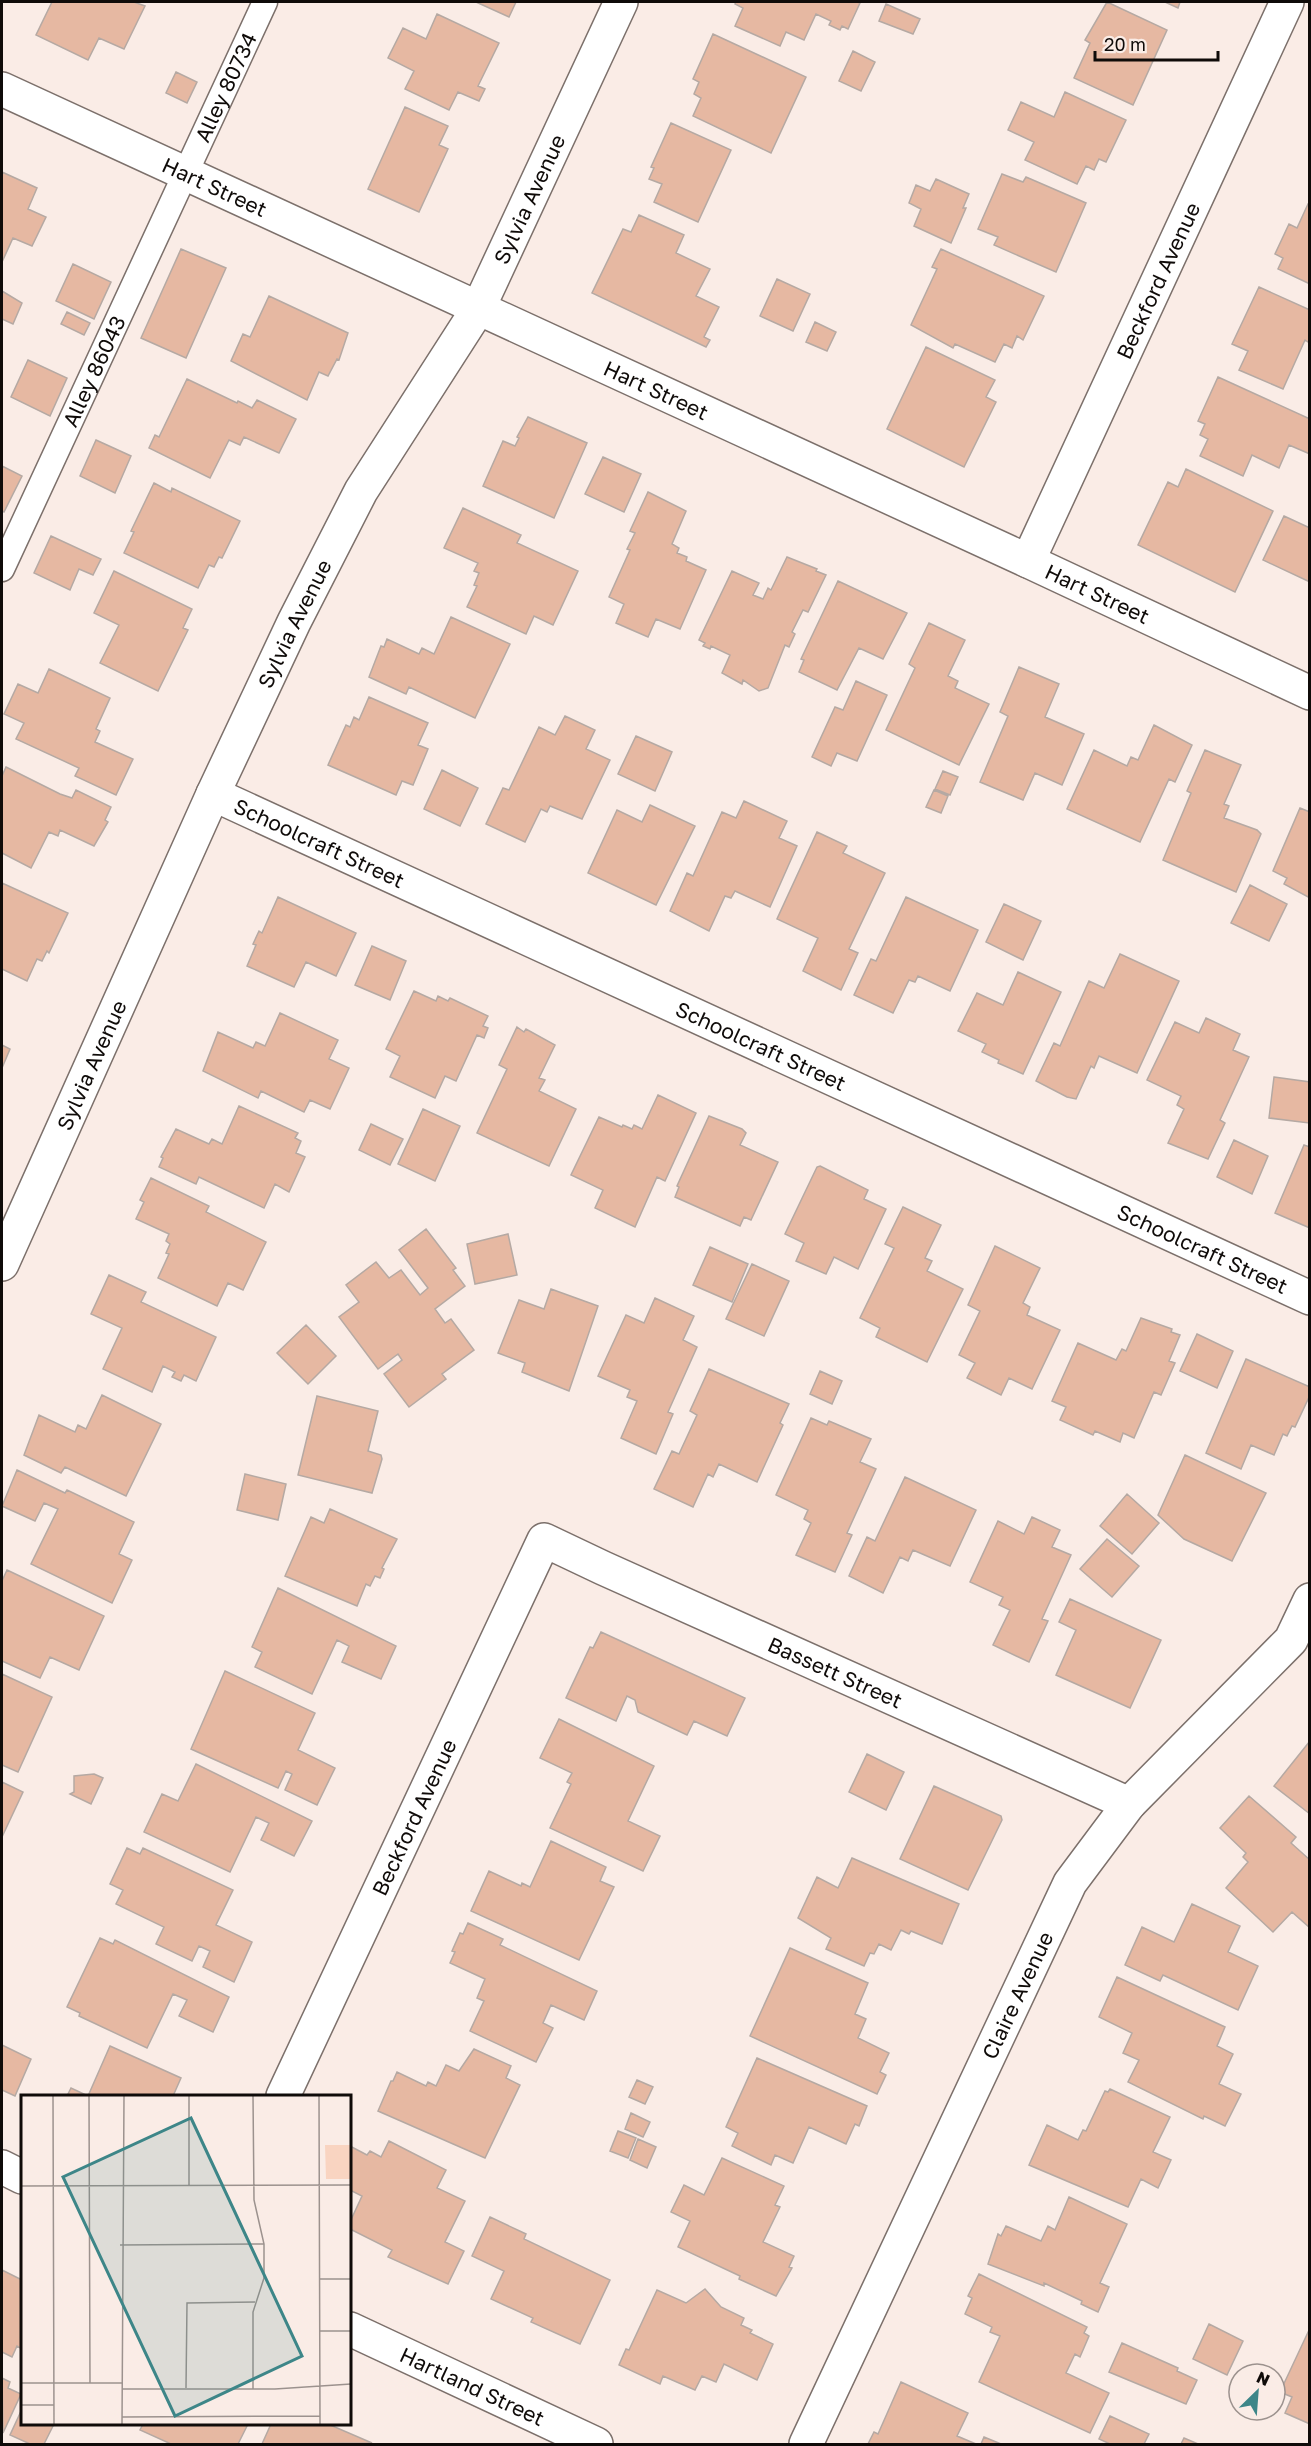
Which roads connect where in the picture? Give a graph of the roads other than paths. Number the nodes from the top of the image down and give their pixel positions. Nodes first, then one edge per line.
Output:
1 (265, 2) edge
2 (621, 2) edge
3 (1287, 2) edge
4 (2, 89) edge
5 (185, 174) junction
6 (478, 309) junction
7 (1028, 561) junction
8 (2, 569) edge
9 (1310, 693) edge
10 (213, 794) junction
11 (2, 1264) edge
12 (1310, 1298) edge
13 (544, 1540) joint
14 (1310, 1600) edge
15 (1129, 1804) junction
16 (284, 2095) edge
17 (2, 2167) edge
18 (21, 2176) edge
19 (351, 2329) edge
20 (596, 2445) edge
21 (806, 2445) edge

1 - 5 lane, Alley 80734
2 - 6 street, Sylvia Avenue
3 - 7 street, Beckford Avenue
4 - 5 street, Hart Street
5 - 6 street, Hart Street
5 - 8 lane, Alley 86043
6 - 7 street, Hart Street
6 - 10 street, Sylvia Avenue
7 - 9 street, Hart Street
10 - 11 street, Sylvia Avenue
10 - 12 street, Schoolcraft Street
13 - 15 street, Bassett Street
13 - 16 street, Beckford Avenue
14 - 15 street, Claire Avenue
15 - 21 street, Claire Avenue
17 - 18 street
19 - 20 street, Hartland Street

